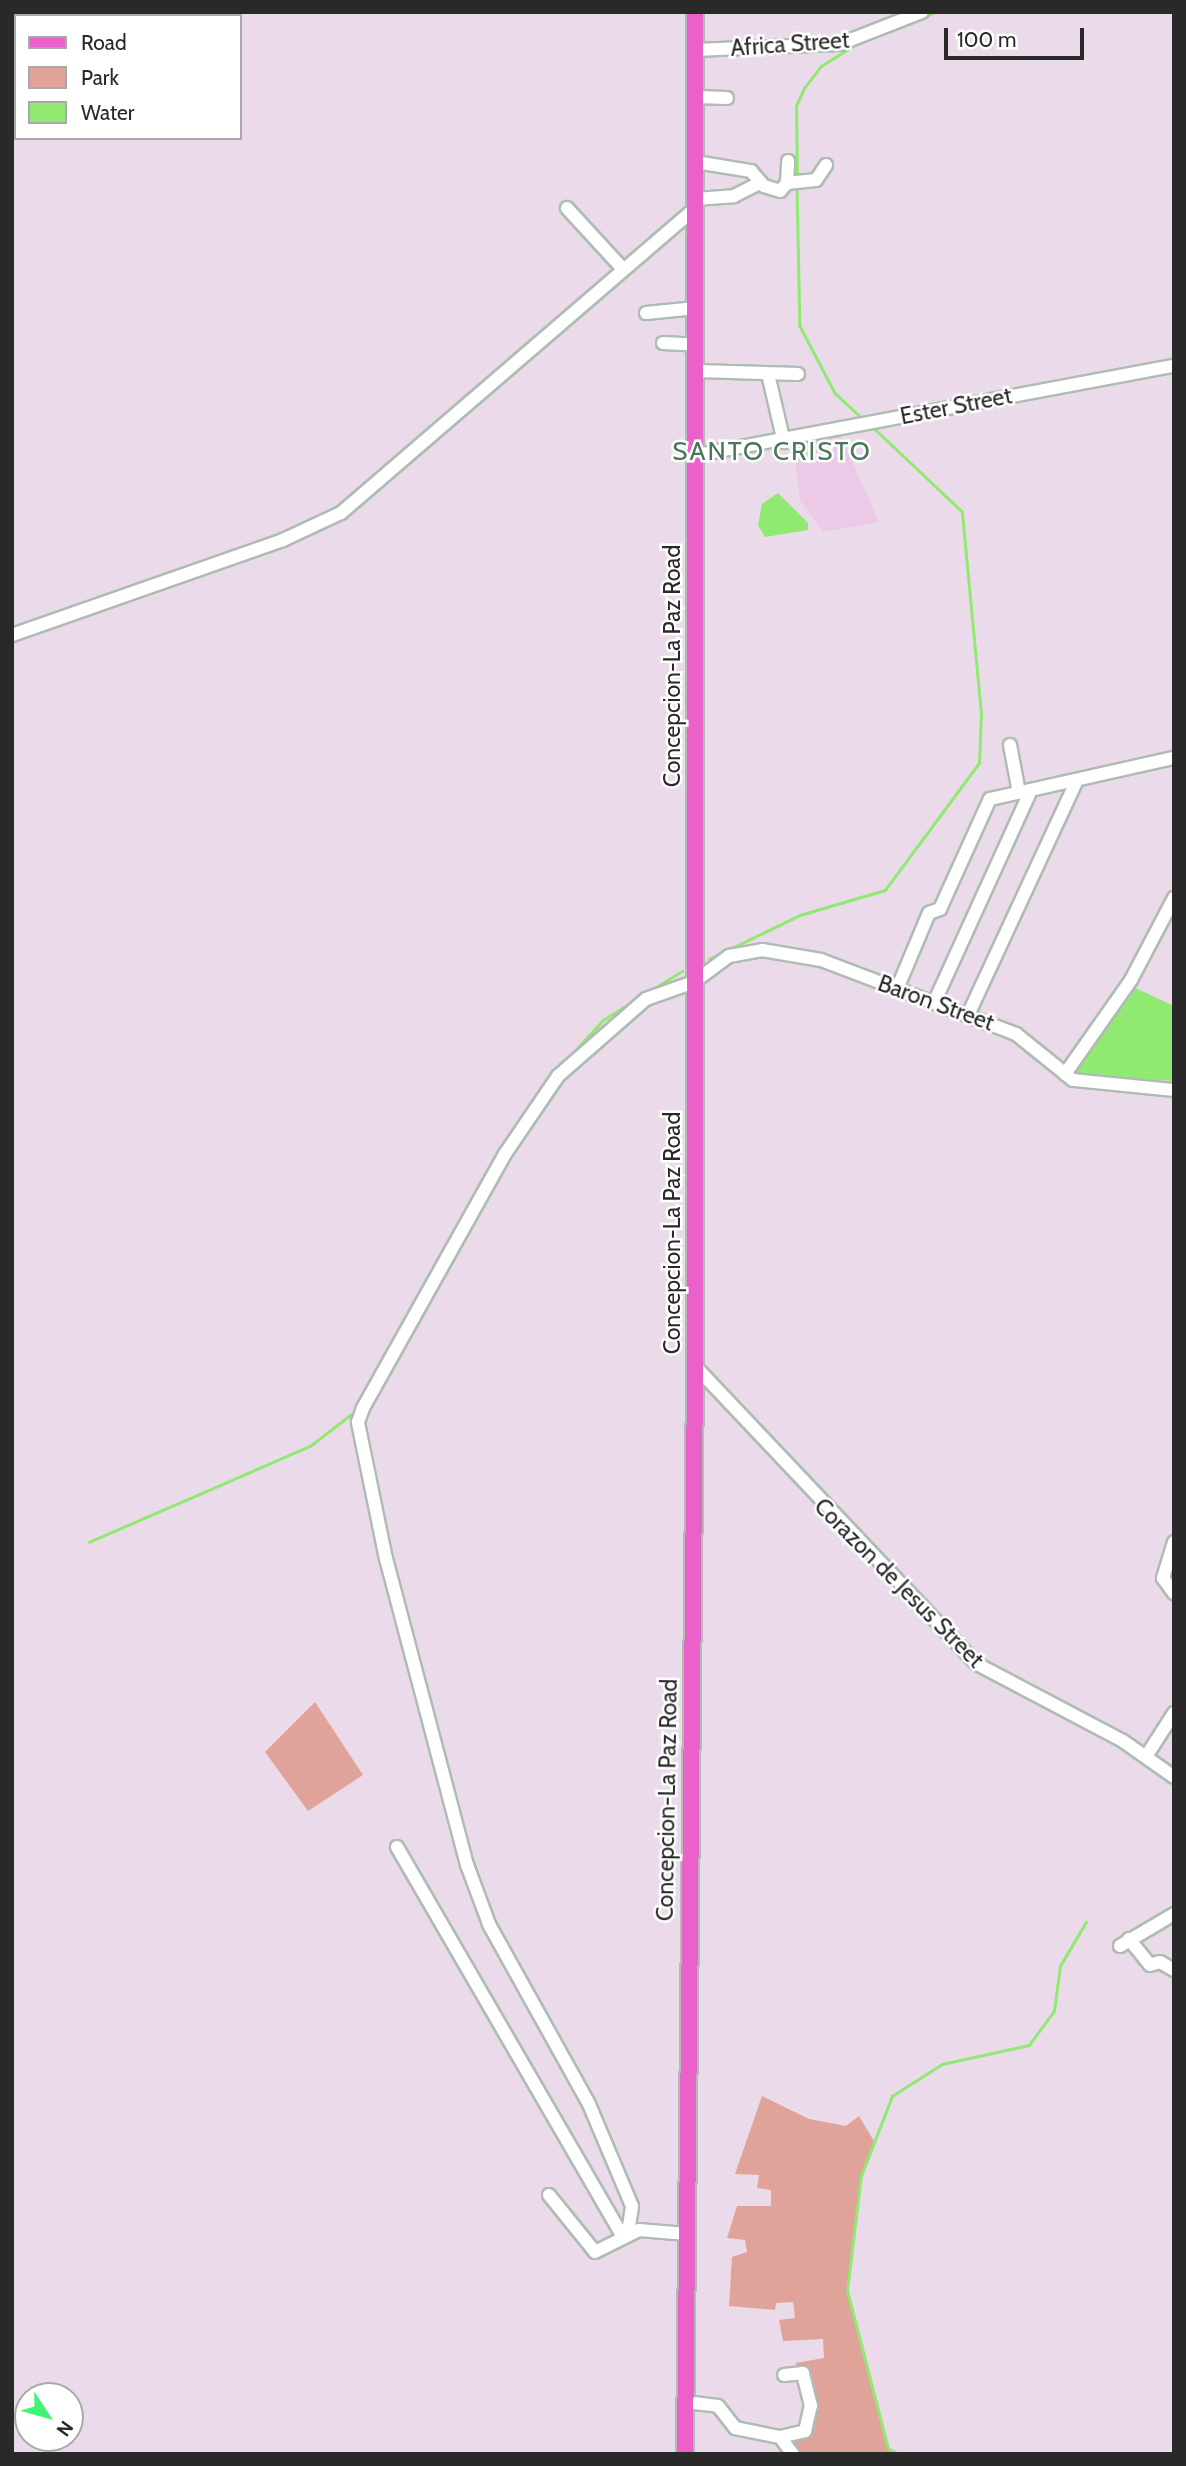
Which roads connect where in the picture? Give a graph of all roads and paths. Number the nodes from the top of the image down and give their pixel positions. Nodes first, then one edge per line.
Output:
1 (695, 12) edge
2 (922, 12) edge
3 (695, 50) junction
4 (696, 97) junction
5 (727, 97) dead end
6 (788, 161) dead end
7 (696, 162) junction
8 (826, 165) dead end
9 (761, 182) junction
10 (794, 183) junction
11 (695, 203) junction
12 (567, 208) dead end
13 (621, 267) junction
14 (696, 308) junction
15 (646, 313) dead end
16 (663, 342) dead end
17 (696, 345) junction
18 (1174, 366) edge
19 (697, 371) junction
20 (768, 374) junction
21 (798, 374) dead end
22 (784, 442) junction
23 (697, 455) junction
24 (12, 635) edge
25 (1010, 745) dead end
26 (1174, 758) edge
27 (1077, 780) junction
28 (1025, 791) junction
29 (1174, 898) edge
30 (694, 982) junction
31 (897, 989) junction
32 (934, 1003) junction
33 (968, 1016) junction
34 (1065, 1074) junction
35 (1174, 1090) edge
36 (695, 1366) junction
37 (1174, 1542) edge
38 (1174, 1593) edge
39 (1174, 1713) edge
40 (1147, 1755) junction
41 (1174, 1777) edge
42 (397, 1847) dead end
43 (1174, 1914) edge
44 (1174, 1970) edge
45 (549, 2195) dead end
46 (624, 2233) junction
47 (687, 2234) junction
48 (784, 2375) dead end
49 (686, 2402) junction
50 (780, 2437) junction
51 (685, 2454) edge
52 (793, 2454) edge

1 - 3 main road, Concepcion-La Paz Road
2 - 3 street, Africa Street
3 - 4 main road, Concepcion-La Paz Road
4 - 5 street
4 - 7 main road, Concepcion-La Paz Road
6 - 10 street
7 - 9 street
7 - 11 main road, Concepcion-La Paz Road
8 - 10 street
9 - 10 street
9 - 11 street
11 - 13 street
11 - 14 main road, Concepcion-La Paz Road
12 - 13 street
13 - 24 street
14 - 15 street
14 - 17 main road, Concepcion-La Paz Road
16 - 17 street
17 - 19 main road, Concepcion-La Paz Road
18 - 22 street, Ester Street
19 - 20 street
19 - 23 main road, Concepcion-La Paz Road
20 - 21 street
20 - 22 street
22 - 23 street, Ester Street
23 - 30 main road, Concepcion-La Paz Road
25 - 28 street
26 - 27 street
27 - 28 street
27 - 33 street
28 - 31 street
28 - 32 street
29 - 34 street
30 - 31 street, Baron Street
30 - 36 main road, Concepcion-La Paz Road
30 - 46 street, Baron Street
31 - 32 street, Baron Street
32 - 33 street, Baron Street
33 - 34 street, Baron Street
34 - 35 street, Baron Street
36 - 40 street, Corazon de Jesus Street
36 - 47 main road, Concepcion-La Paz Road
37 - 38 street
39 - 40 street
40 - 41 street, Corazon de Jesus Street
42 - 46 street
43 - 44 street
45 - 46 street
46 - 47 street
47 - 49 main road, Concepcion-La Paz Road
48 - 50 street
49 - 50 street
49 - 51 main road, Concepcion-La Paz Road
50 - 52 street

